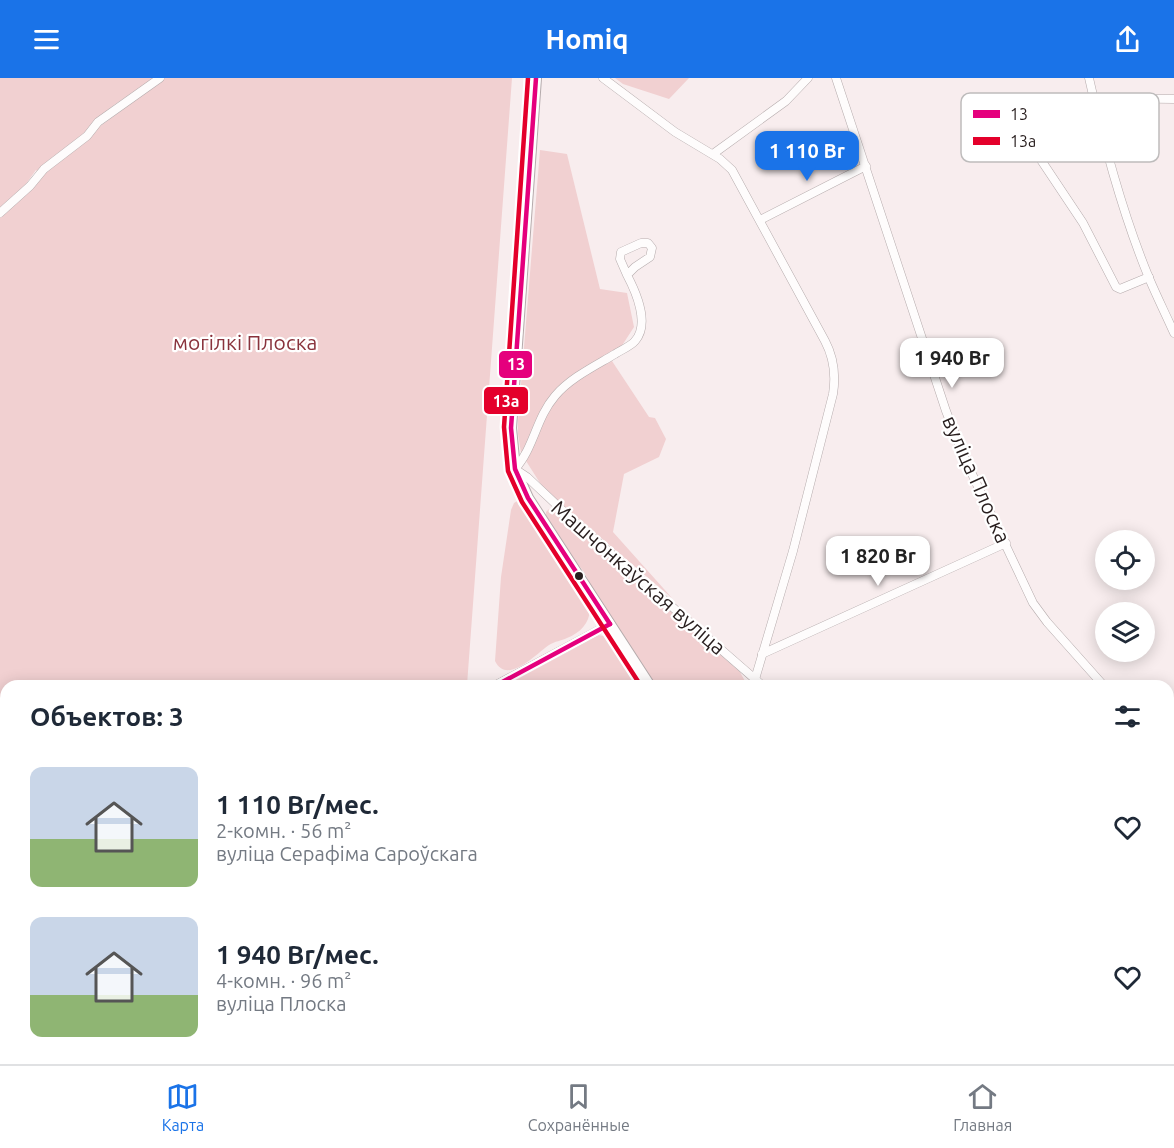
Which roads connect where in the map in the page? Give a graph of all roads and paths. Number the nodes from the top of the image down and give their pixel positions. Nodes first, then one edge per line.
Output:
1 (160, 78) edge
2 (536, 78) edge
3 (603, 78) edge
4 (808, 78) edge
5 (836, 78) edge
6 (1089, 78) edge
7 (1093, 93) edge
8 (1159, 99) edge
9 (1174, 99) edge
10 (713, 154) junction
11 (1042, 162) edge
12 (1111, 162) edge
13 (866, 166) junction
14 (0, 213) edge
15 (760, 220) junction
16 (627, 275) junction
17 (1149, 277) junction
18 (1174, 333) edge
19 (515, 469) junction
20 (1006, 543) junction
21 (610, 624) junction
22 (762, 654) junction
23 (505, 680) edge
24 (646, 680) edge
25 (752, 680) edge
26 (755, 680) edge
27 (1099, 680) edge

1 - 14 street
2 - 19 main road
3 - 10 street
4 - 10 street
5 - 13 street, вуліца Плоска
6 - 7 street
8 - 9 street
10 - 15 street
11 - 17 street
12 - 17 street
13 - 15 street
13 - 20 street, вуліца Плоска
15 - 22 street
16 - 16 street
16 - 19 street
17 - 18 street
19 - 21 main road
19 - 25 street, Машчонкаўская вуліца
20 - 22 street
20 - 27 street, вуліца Плоска
21 - 23 street
21 - 24 main road
22 - 26 street

